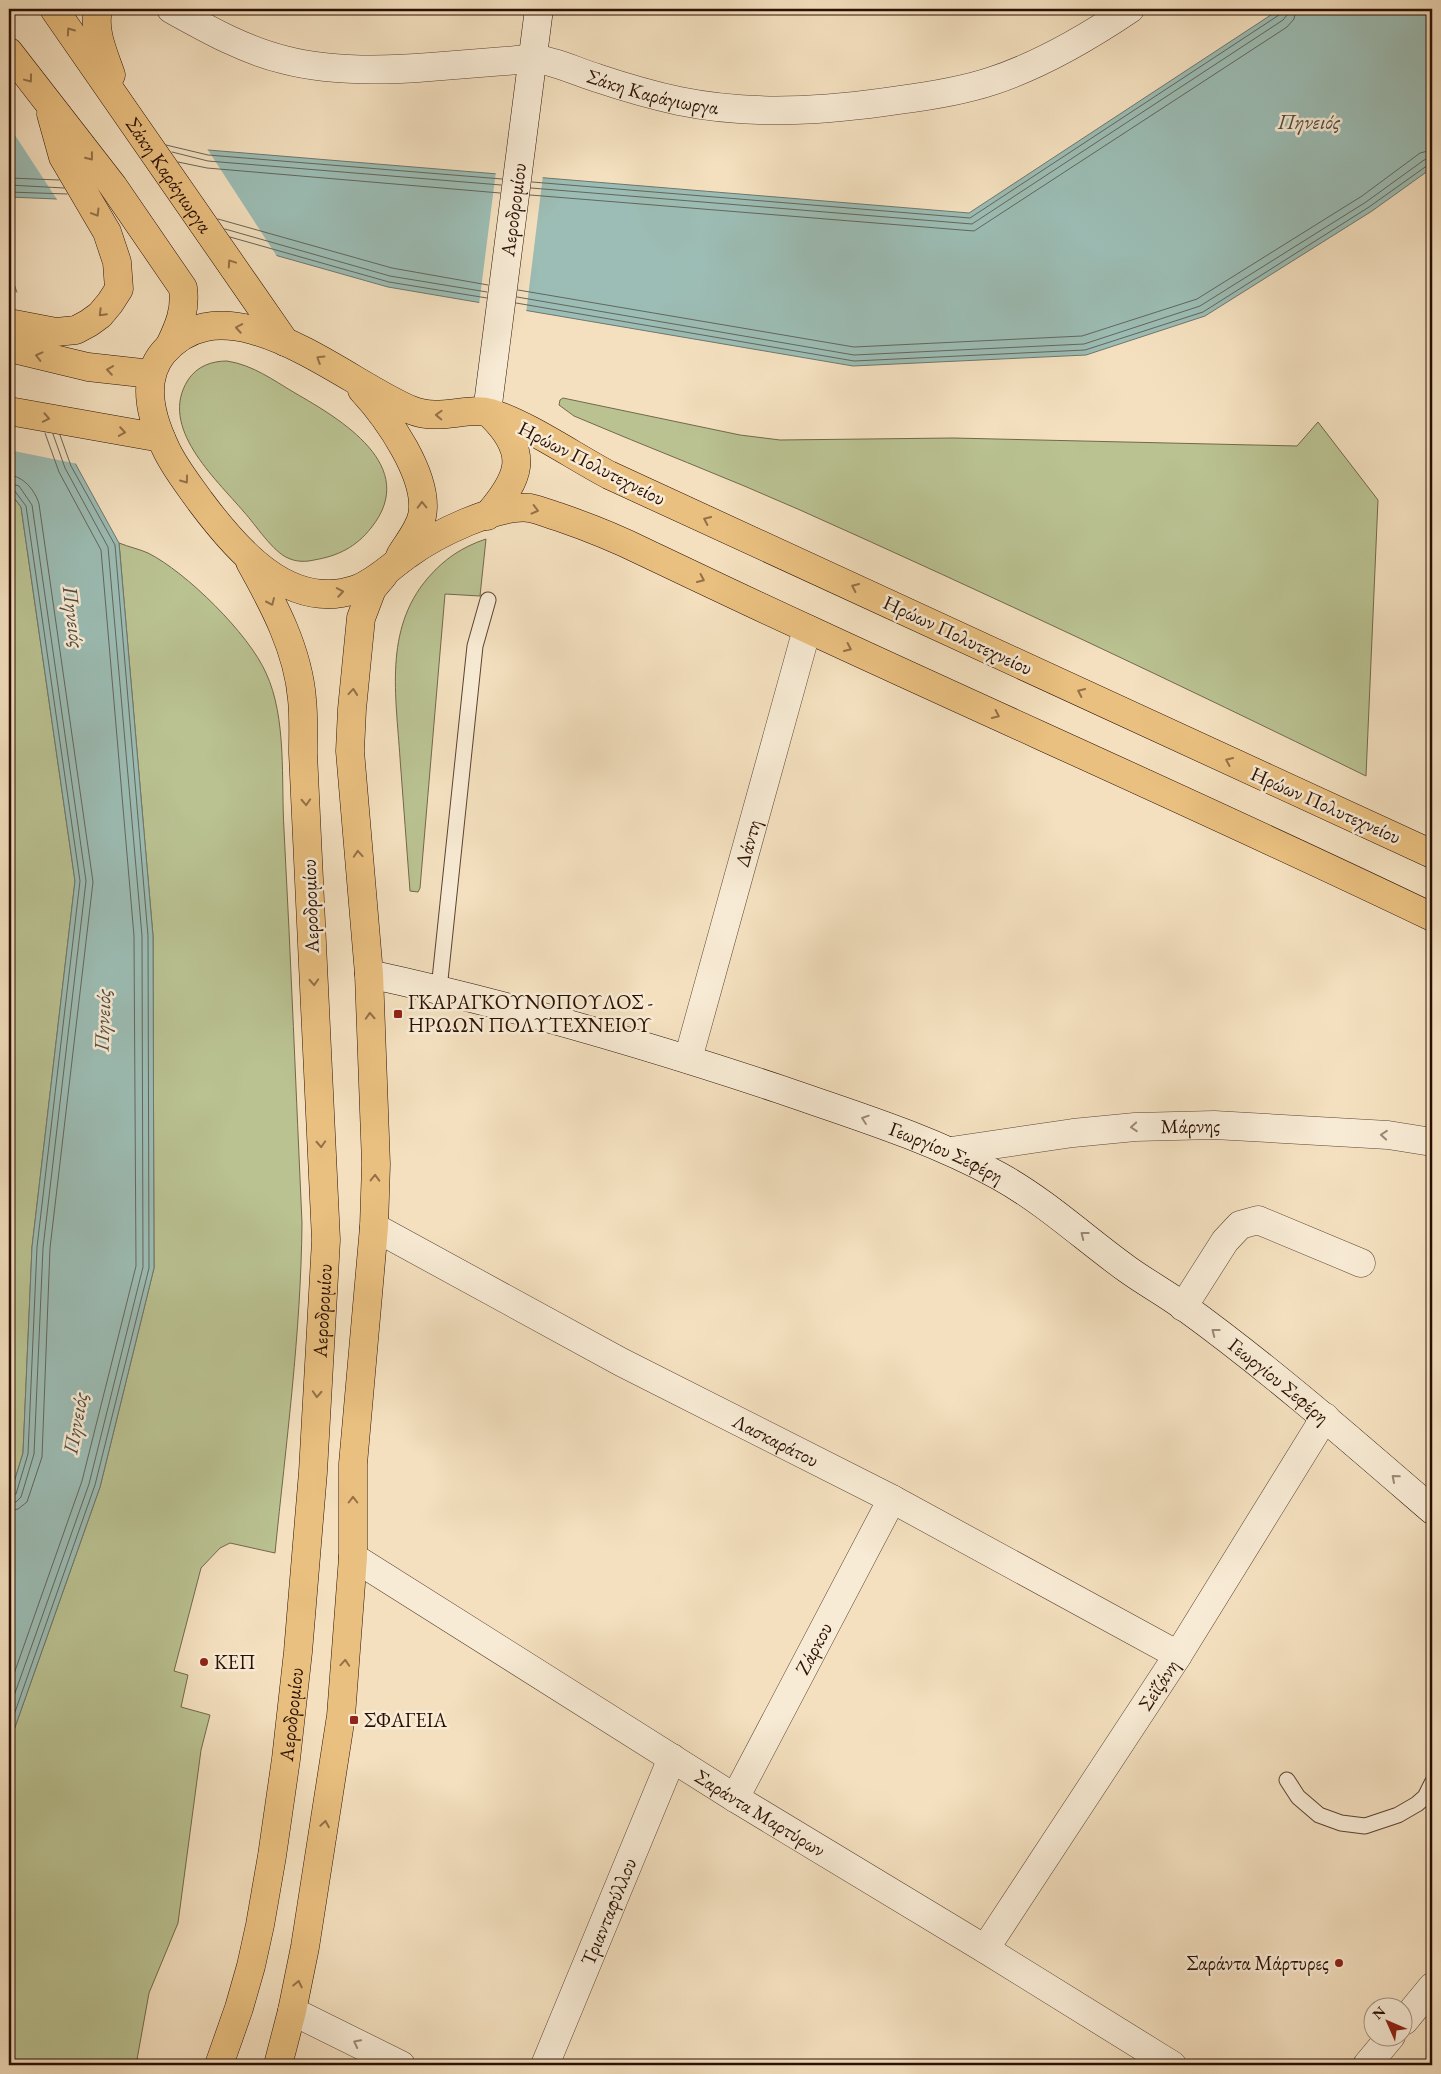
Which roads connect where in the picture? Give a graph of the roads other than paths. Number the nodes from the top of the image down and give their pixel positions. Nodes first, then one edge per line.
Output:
1 (54, 9) edge
2 (98, 9) edge
3 (171, 9) edge
4 (539, 9) edge
5 (1130, 9) edge
6 (9, 52) edge
7 (95, 55) junction
8 (533, 63) junction
9 (49, 106) junction
10 (9, 323) edge
11 (285, 342) junction
12 (170, 346) junction
13 (9, 348) edge
14 (151, 374) junction
15 (352, 380) junction
16 (9, 411) edge
17 (487, 412) junction
18 (161, 438) junction
19 (487, 516) junction
20 (248, 558) junction
21 (389, 570) junction
22 (488, 600) dead end
23 (807, 629) junction
24 (1432, 854) edge
25 (1432, 916) edge
26 (369, 974) junction
27 (439, 989) junction
28 (688, 1059) junction
29 (1432, 1142) edge
30 (951, 1151) junction
31 (374, 1227) junction
32 (1361, 1263) dead end
33 (1183, 1306) junction
34 (1325, 1417) junction
35 (892, 1499) junction
36 (1432, 1510) edge
37 (353, 1556) junction
38 (1178, 1655) junction
39 (672, 1758) junction
40 (1287, 1780) dead end
41 (1432, 1783) edge
42 (735, 1798) junction
43 (985, 1949) junction
44 (1432, 1987) edge
45 (1414, 2009) edge
46 (292, 2011) junction
47 (1383, 2046) edge
48 (218, 2065) edge
49 (278, 2065) edge
50 (401, 2065) edge
51 (545, 2065) edge
52 (1172, 2065) edge
53 (1367, 2065) edge

7 -> 1 main road, Σάκη Καράγιωργα
2 - 7 main road
3 - 8 street, Σάκη Καράγιωργα
4 - 8 street, Αεροδρομίου
5 - 8 street, Σάκη Καράγιωργα
6 -> 9 main road
11 -> 7 main road, Σάκη Καράγιωργα
8 - 17 street, Αεροδρομίου
9 -> 10 main road
9 -> 12 main road
11 -> 12 main road
15 -> 11 main road
12 - 14 main road
14 -> 13 main road
14 - 18 main road
17 -> 15 main road
21 -> 15 main road
16 -> 18 main road
17 - 19 main road
24 -> 17 main road, Ηρώων Πολυτεχνείου
18 -> 20 main road
19 - 21 main road
19 -> 23 main road
20 -> 21 main road
20 -> 48 main road, Αεροδρομίου
26 -> 21 main road
22 - 27 lane
23 -> 25 main road
23 - 28 street, Δάντη
26 - 27 street, Γεωργίου Σεφέρη
31 -> 26 main road
27 - 28 street, Γεωργίου Σεφέρη
30 -> 28 street, Γεωργίου Σεφέρη
29 -> 30 street, Μάρνης
33 -> 30 street, Γεωργίου Σεφέρη
31 - 35 street, Λασκαράτου
37 -> 31 main road
32 - 33 street
34 -> 33 street, Γεωργίου Σεφέρη
36 -> 34 street, Γεωργίου Σεφέρη
34 - 38 street, Σεϊζάνη
35 - 38 street, Λασκαράτου
35 - 42 street, Ζάρκου
37 - 39 street, Σαράντα Μαρτύρων
46 -> 37 main road
38 - 43 street, Σεϊζάνη
39 - 42 street, Σαράντα Μαρτύρων
39 - 51 street, Τριανταφύλλου
40 - 41 lane
42 - 43 street, Σαράντα Μαρτύρων
43 - 52 street, Σαράντα Μαρτύρων
44 - 45 street
46 - 49 main road
50 -> 46 street
47 - 53 street

